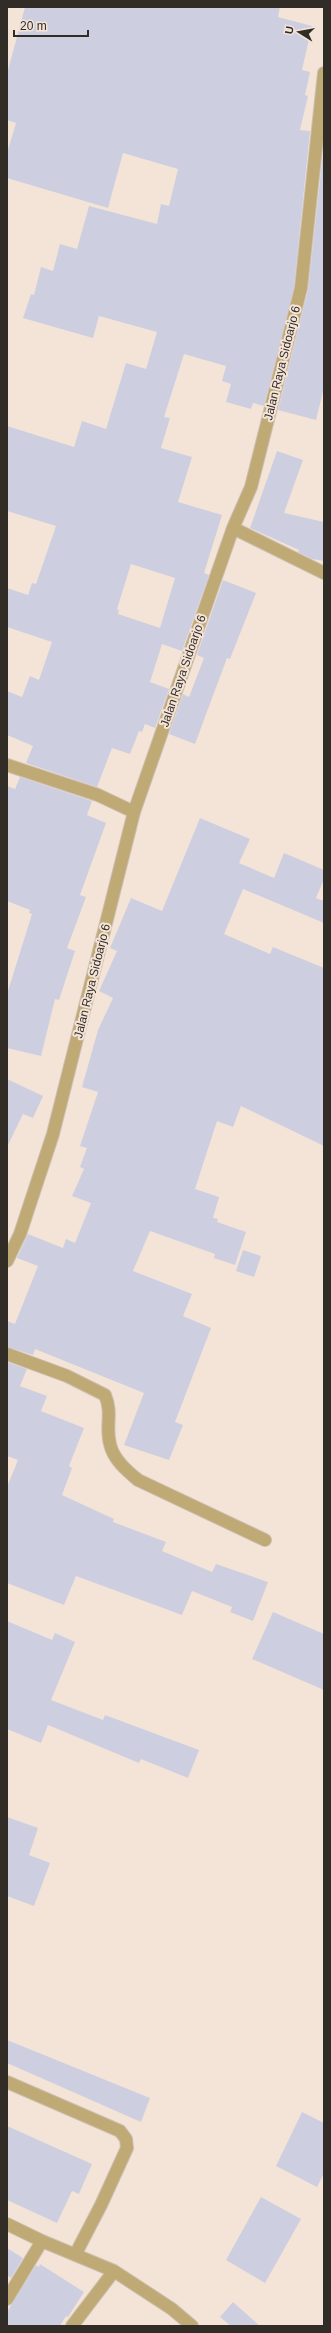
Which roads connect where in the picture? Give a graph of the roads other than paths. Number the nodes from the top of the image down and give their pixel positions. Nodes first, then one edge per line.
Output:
1 (324, 74) edge
2 (233, 528) junction
3 (324, 573) edge
4 (7, 765) edge
5 (134, 812) junction
6 (7, 1261) edge
7 (7, 1354) edge
8 (265, 1540) dead end
9 (7, 2082) edge
10 (7, 2224) edge
11 (42, 2241) junction
12 (75, 2255) junction
13 (114, 2271) junction
14 (7, 2299) edge
15 (72, 2326) edge
16 (192, 2326) edge

1 - 2 street, Jalan Raya Sidoarjo 6
2 - 3 street
2 - 5 street, Jalan Raya Sidoarjo 6
4 - 5 street
5 - 6 street, Jalan Raya Sidoarjo 6
7 - 8 street
9 - 12 street
10 - 11 street
11 - 12 street
11 - 14 street
12 - 13 street
13 - 15 street
13 - 16 street

